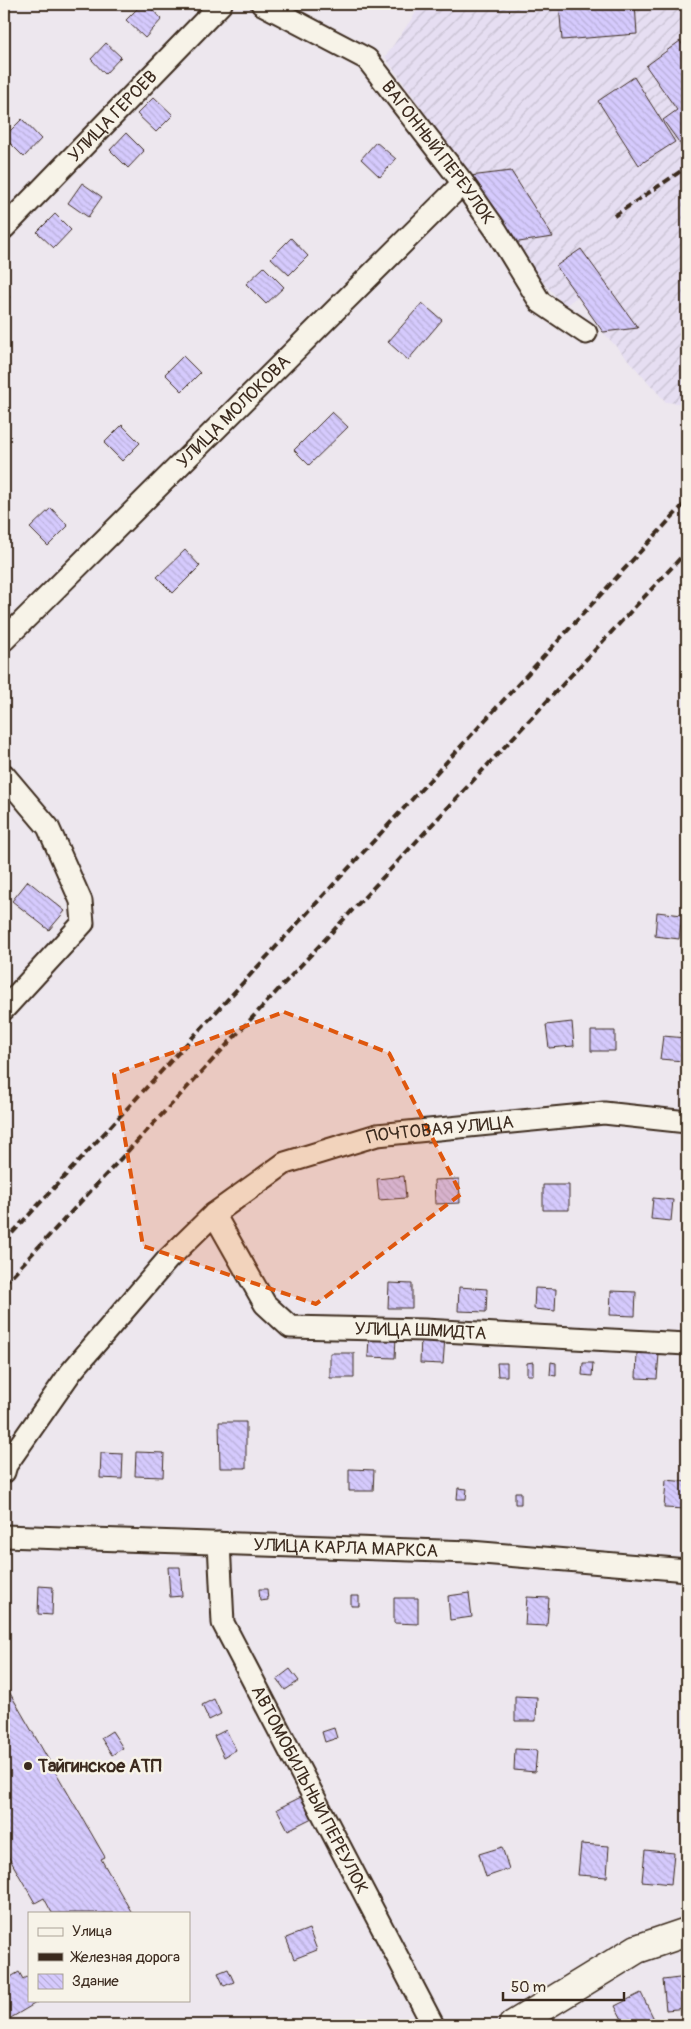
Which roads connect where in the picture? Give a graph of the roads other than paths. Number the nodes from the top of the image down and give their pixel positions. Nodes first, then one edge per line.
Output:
1 (221, 4) edge
2 (262, 4) edge
3 (463, 183) junction
4 (4, 228) edge
5 (586, 333) dead end
6 (4, 640) edge
7 (4, 775) edge
8 (4, 1009) edge
9 (687, 1122) edge
10 (214, 1214) junction
11 (687, 1344) edge
12 (4, 1472) edge
13 (4, 1536) edge
14 (219, 1543) junction
15 (687, 1570) edge
16 (687, 1932) edge
17 (434, 2025) edge
18 (513, 2025) edge

1 - 4 street, УЛИЦА ГЕРОЕВ
2 - 3 street, ВАГОННЫЙ ПЕРЕУЛОК
3 - 5 street, ВАГОННЫЙ ПЕРЕУЛОК
3 - 6 street, УЛИЦА МОЛОКОВА
7 - 8 street
9 - 10 street, ПОЧТОВАЯ УЛИЦА
10 - 11 street, УЛИЦА ШМИДТА
10 - 12 street, ПОЧТОВАЯ УЛИЦА
13 - 14 street, УЛИЦА КАРЛА МАРКСА
14 - 15 street, УЛИЦА КАРЛА МАРКСА
14 - 17 street, АВТОМОБИЛЬНЫЙ ПЕРЕУЛОК
16 - 18 main road

